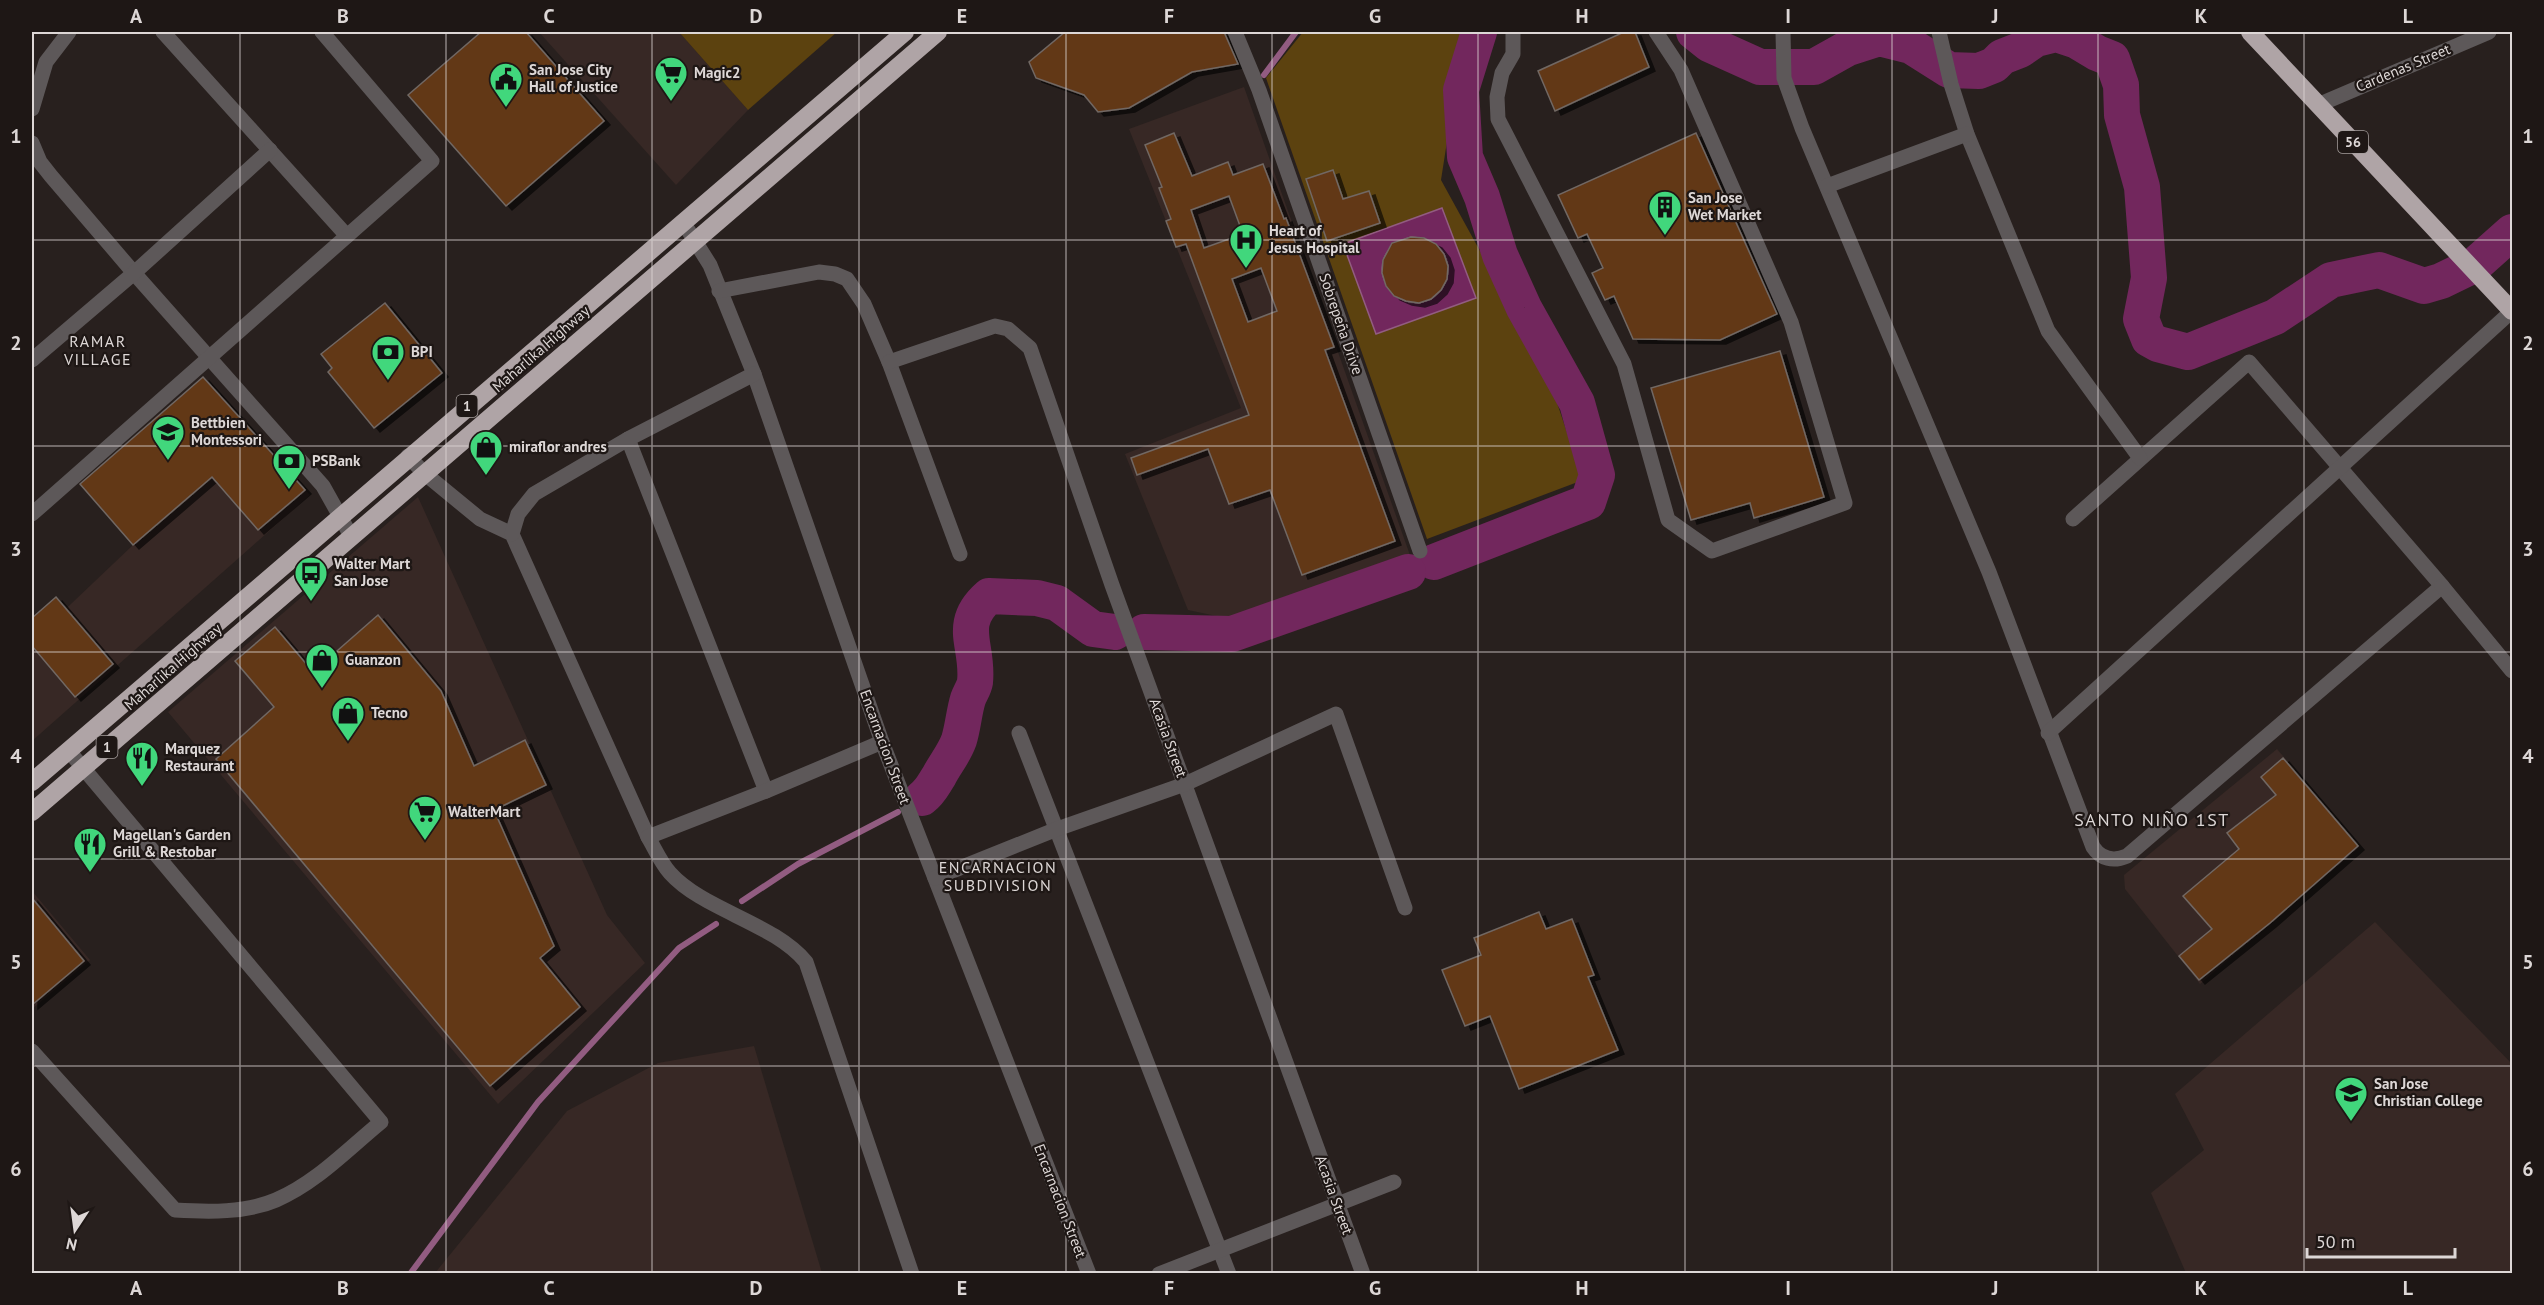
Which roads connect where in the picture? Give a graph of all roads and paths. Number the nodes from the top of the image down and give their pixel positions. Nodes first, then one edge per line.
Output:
1 (69, 32) edge
2 (163, 32) edge
3 (322, 32) edge
4 (904, 32) edge
5 (938, 32) edge
6 (1235, 32) edge
7 (1513, 32) edge
8 (1656, 32) edge
9 (2250, 32) edge
10 (2488, 32) edge
11 (1939, 35) edge
12 (1783, 36) edge
13 (2318, 105) junction
14 (32, 109) edge
15 (1967, 134) junction
16 (32, 143) edge
17 (270, 150) junction
18 (1827, 186) junction
19 (683, 222) junction
20 (347, 236) junction
21 (696, 240) junction
22 (134, 273) junction
23 (718, 291) junction
24 (2512, 311) edge
25 (210, 359) junction
26 (32, 360) edge
27 (889, 362) junction
28 (754, 374) junction
29 (628, 439) junction
30 (408, 456) junction
31 (2140, 458) junction
32 (2341, 467) junction
33 (424, 473) junction
34 (32, 514) edge
35 (341, 516) junction
36 (2073, 519) dead end
37 (512, 534) junction
38 (351, 536) junction
39 (1420, 551) dead end
40 (960, 554) dead end
41 (2442, 586) junction
42 (2512, 670) edge
43 (1019, 733) dead end
44 (2048, 733) junction
45 (882, 742) junction
46 (68, 750) junction
47 (83, 767) junction
48 (32, 782) edge
49 (1185, 784) junction
50 (766, 791) junction
51 (32, 812) edge
52 (1057, 830) junction
53 (648, 837) junction
54 (935, 878) junction
55 (1405, 908) dead end
56 (32, 1051) edge
57 (1394, 1182) dead end
58 (1338, 1204) junction
59 (1220, 1250) junction
60 (912, 1274) edge
61 (1089, 1274) edge
62 (1159, 1274) edge
63 (1229, 1274) edge
64 (1363, 1274) edge

1 - 14 street
2 - 17 street
3 - 20 street
4 - 19 highway, Maharlika Highway / 1
5 - 21 highway, Maharlika Highway / 1
6 - 39 street, Sobrepeña Drive
7 - 8 street
9 - 13 highway, 56
10 - 13 street, Cardenas Street
11 - 15 street
12 - 18 street
13 - 24 highway, 56
15 - 18 street
15 - 31 street
16 - 22 street
17 - 20 street
17 - 22 street
18 - 44 street
19 - 21 street, Encarnacion Street
19 - 30 highway, Maharlika Highway / 1
20 - 25 street
21 - 23 street, Encarnacion Street
21 - 33 highway, Maharlika Highway / 1
22 - 25 street
22 - 26 street
23 - 27 street
23 - 28 street, Encarnacion Street
24 - 32 street
25 - 34 street
25 - 35 street
27 - 40 street
27 - 49 street, Acasia Street
28 - 29 street
28 - 45 street, Encarnacion Street
29 - 37 street
29 - 50 street
30 - 33 street
30 - 35 highway, Maharlika Highway / 1
31 - 32 street
31 - 36 street
32 - 41 street
32 - 44 street
33 - 37 street
33 - 38 highway, Maharlika Highway / 1
35 - 38 street
35 - 46 highway, Maharlika Highway / 1
37 - 53 street
38 - 47 highway, Maharlika Highway / 1
41 - 42 street
41 - 44 street
43 - 52 street
45 - 50 street
45 - 54 street, Encarnacion Street
46 - 47 street
46 - 48 highway, Maharlika Highway / 1
47 - 51 highway, Maharlika Highway / 1
47 - 56 street
49 - 52 street
49 - 55 street
49 - 58 street, Acasia Street
50 - 53 street
52 - 54 street
52 - 59 street
53 - 60 street
54 - 61 street, Encarnacion Street
57 - 58 street
58 - 59 street
58 - 64 street, Acasia Street
59 - 62 street
59 - 63 street

